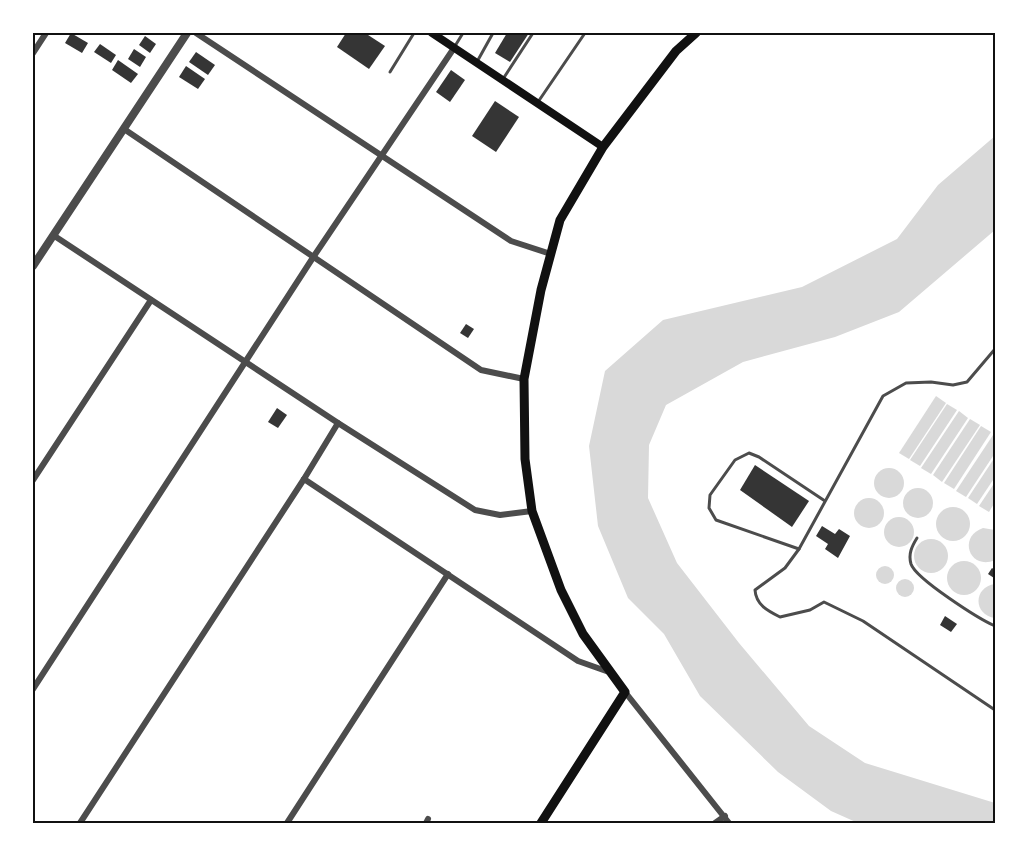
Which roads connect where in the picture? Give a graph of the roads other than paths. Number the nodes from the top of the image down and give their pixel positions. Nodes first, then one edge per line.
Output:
1 (46, 33) edge
2 (187, 33) edge
3 (196, 33) edge
4 (414, 33) edge
5 (432, 33) edge
6 (463, 33) edge
7 (493, 33) edge
8 (533, 33) edge
9 (585, 33) edge
10 (696, 33) edge
11 (454, 48) junction
12 (33, 53) edge
13 (476, 62) junction
14 (390, 72) dead end
15 (503, 80) junction
16 (537, 103) junction
17 (124, 129) junction
18 (603, 147) junction
19 (382, 154) junction
20 (53, 235) junction
21 (550, 254) junction
22 (314, 256) junction
23 (33, 266) edge
24 (151, 300) junction
25 (995, 350) edge
26 (245, 363) junction
27 (524, 380) junction
28 (338, 423) junction
29 (304, 479) junction
30 (33, 480) edge
31 (825, 501) junction
32 (532, 512) junction
33 (917, 537) dead end
34 (799, 549) junction
35 (448, 574) junction
36 (995, 626) edge
37 (610, 672) junction
38 (33, 689) edge
39 (626, 692) junction
40 (995, 710) edge
41 (725, 816) junction
42 (80, 823) edge
43 (287, 823) edge
44 (541, 823) edge
45 (715, 823) edge
46 (729, 823) edge

1 - 12 street
2 - 17 street
3 - 19 street
4 - 14 lane
5 - 11 main road
6 - 11 lane
7 - 13 lane
8 - 15 lane
9 - 16 lane
10 - 18 main road
11 - 13 main road
11 - 19 street
13 - 15 main road
15 - 16 main road
16 - 18 main road
17 - 20 street
17 - 22 street
18 - 21 main road
19 - 21 street
19 - 22 street
20 - 23 street
20 - 24 street
21 - 27 main road
22 - 26 street
22 - 27 street
24 - 26 street
24 - 30 street
25 - 31 lane
26 - 28 street
26 - 38 street
27 - 32 main road
28 - 29 street
28 - 32 street
29 - 35 street
29 - 42 street
31 - 34 lane
31 - 34 lane
32 - 37 main road
33 - 36 lane
34 - 40 lane
35 - 37 street
35 - 43 street
37 - 39 main road
39 - 41 street
39 - 44 main road
41 - 45 street
41 - 46 street

